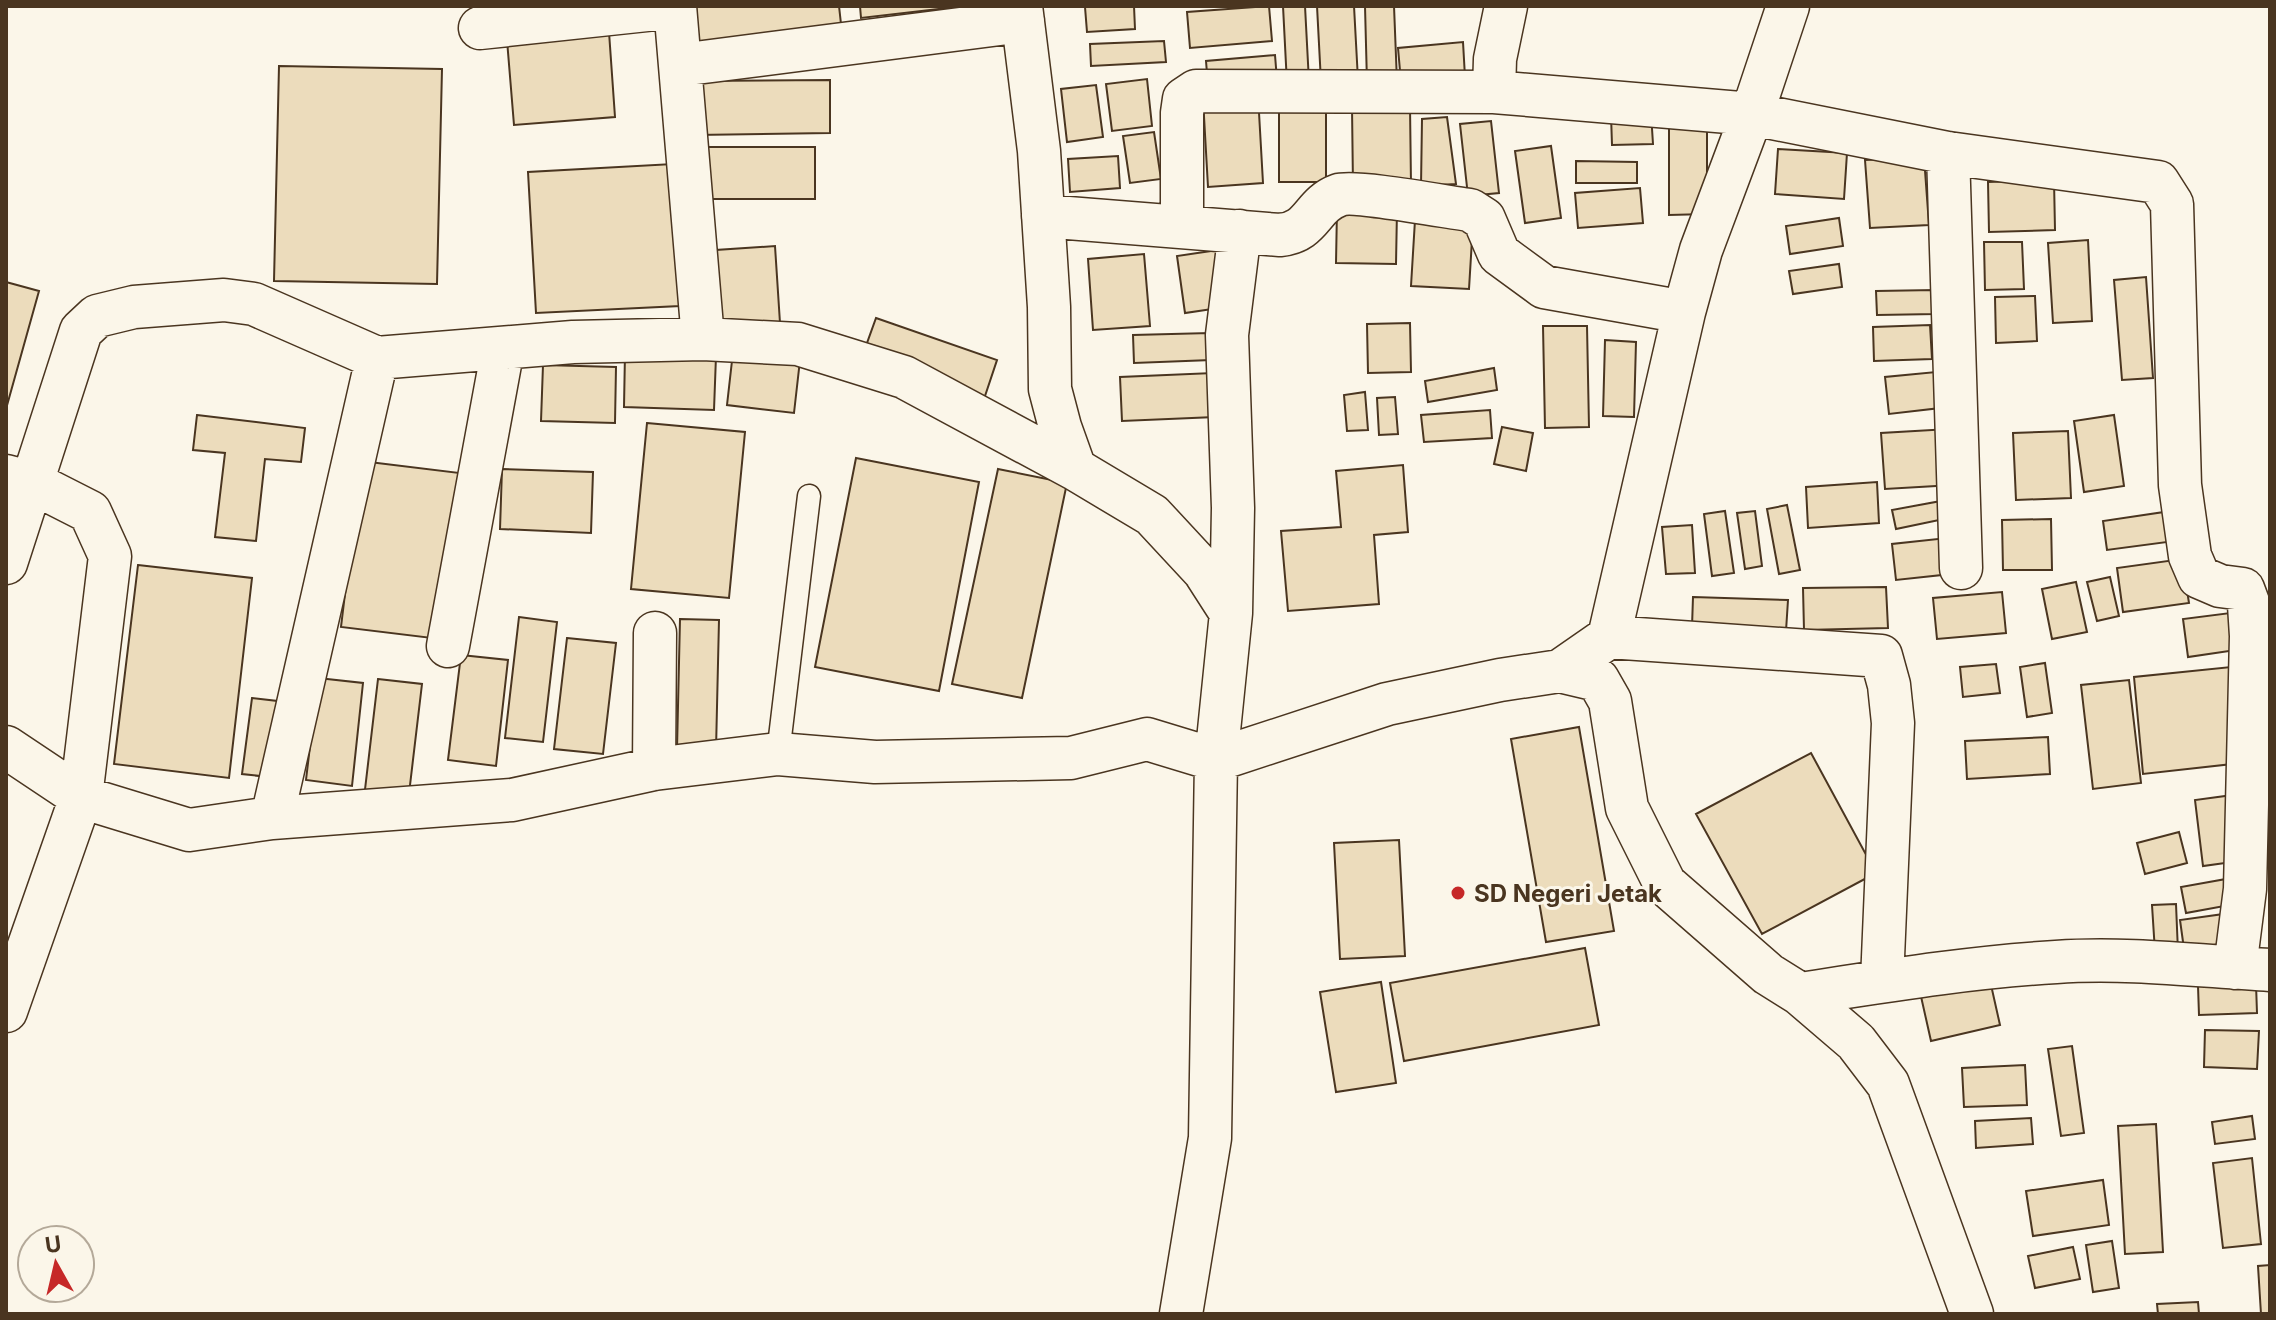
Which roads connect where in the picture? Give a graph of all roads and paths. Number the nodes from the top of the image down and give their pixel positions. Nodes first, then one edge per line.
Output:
1 (675, 6) edge
2 (1506, 6) edge
3 (1788, 6) edge
4 (1022, 13) edge
5 (480, 28) dead end
6 (680, 65) junction
7 (1494, 92) junction
8 (1752, 114) junction
9 (1948, 153) junction
10 (1043, 216) junction
11 (1182, 226) junction
12 (1240, 231) junction
13 (1684, 312) junction
14 (703, 339) junction
15 (503, 348) junction
16 (377, 358) junction
17 (1075, 469) junction
18 (19, 480) edge
19 (809, 496) dead end
20 (6, 563) edge
21 (1961, 568) dead end
22 (1231, 613) junction
23 (655, 633) dead end
24 (1609, 637) junction
25 (448, 646) dead end
26 (1560, 671) junction
27 (6, 747) edge
28 (778, 754) junction
29 (1216, 760) junction
30 (654, 769) junction
31 (81, 797) junction
32 (272, 818) junction
33 (2253, 969) edge
34 (1882, 981) junction
35 (1800, 994) junction
36 (6, 1011) edge
37 (1181, 1314) edge
38 (1972, 1314) edge

1 - 5 street
1 - 6 street
2 - 7 street
3 - 8 street
4 - 6 street
4 - 10 street
6 - 14 street
7 - 8 street
7 - 11 street
8 - 9 street
8 - 13 street
9 - 21 street
9 - 33 street
10 - 11 street
10 - 17 street
11 - 12 street
12 - 13 street
12 - 22 street
13 - 24 street
14 - 15 street
14 - 17 street
15 - 16 street
15 - 25 street
16 - 18 street
16 - 32 street
17 - 22 street
18 - 20 street
18 - 31 street
19 - 28 lane
22 - 29 street
23 - 30 street
24 - 26 street
24 - 34 street
26 - 29 street
26 - 35 street
27 - 31 street
28 - 29 street
28 - 30 street
29 - 37 street
30 - 32 street
31 - 32 street
31 - 36 street
33 - 34 street
34 - 35 street
35 - 38 street

